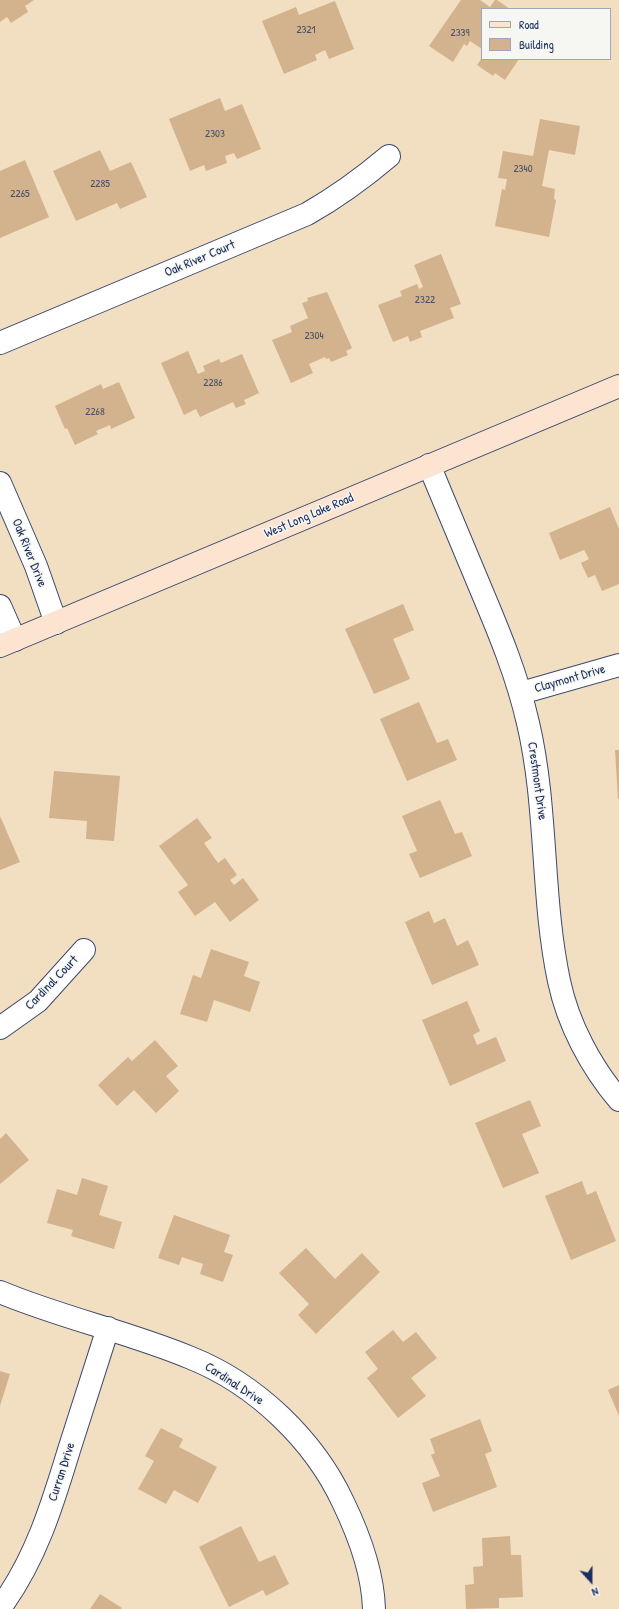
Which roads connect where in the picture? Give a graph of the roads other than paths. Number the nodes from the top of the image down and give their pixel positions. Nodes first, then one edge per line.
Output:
1 (389, 156) dead end
2 (0, 343) edge
3 (619, 386) edge
4 (429, 465) junction
5 (0, 483) edge
6 (0, 606) edge
7 (56, 623) junction
8 (7, 643) edge
9 (619, 665) edge
10 (521, 693) junction
11 (84, 950) dead end
12 (0, 1028) edge
13 (619, 1100) edge
14 (0, 1292) edge
15 (108, 1328) junction
16 (0, 1608) edge
17 (374, 1609) edge

1 - 2 street, Oak River Court
3 - 4 main road, West Long Lake Road
4 - 7 main road, West Long Lake Road
4 - 10 street, Crestmont Drive
5 - 7 street, Oak River Drive
6 - 8 street
7 - 8 main road, West Long Lake Road
9 - 10 street, Claymont Drive
10 - 13 street, Crestmont Drive
11 - 12 street, Cardinal Court
14 - 15 street, Cardinal Drive
15 - 16 street, Curran Drive
15 - 17 street, Cardinal Drive

